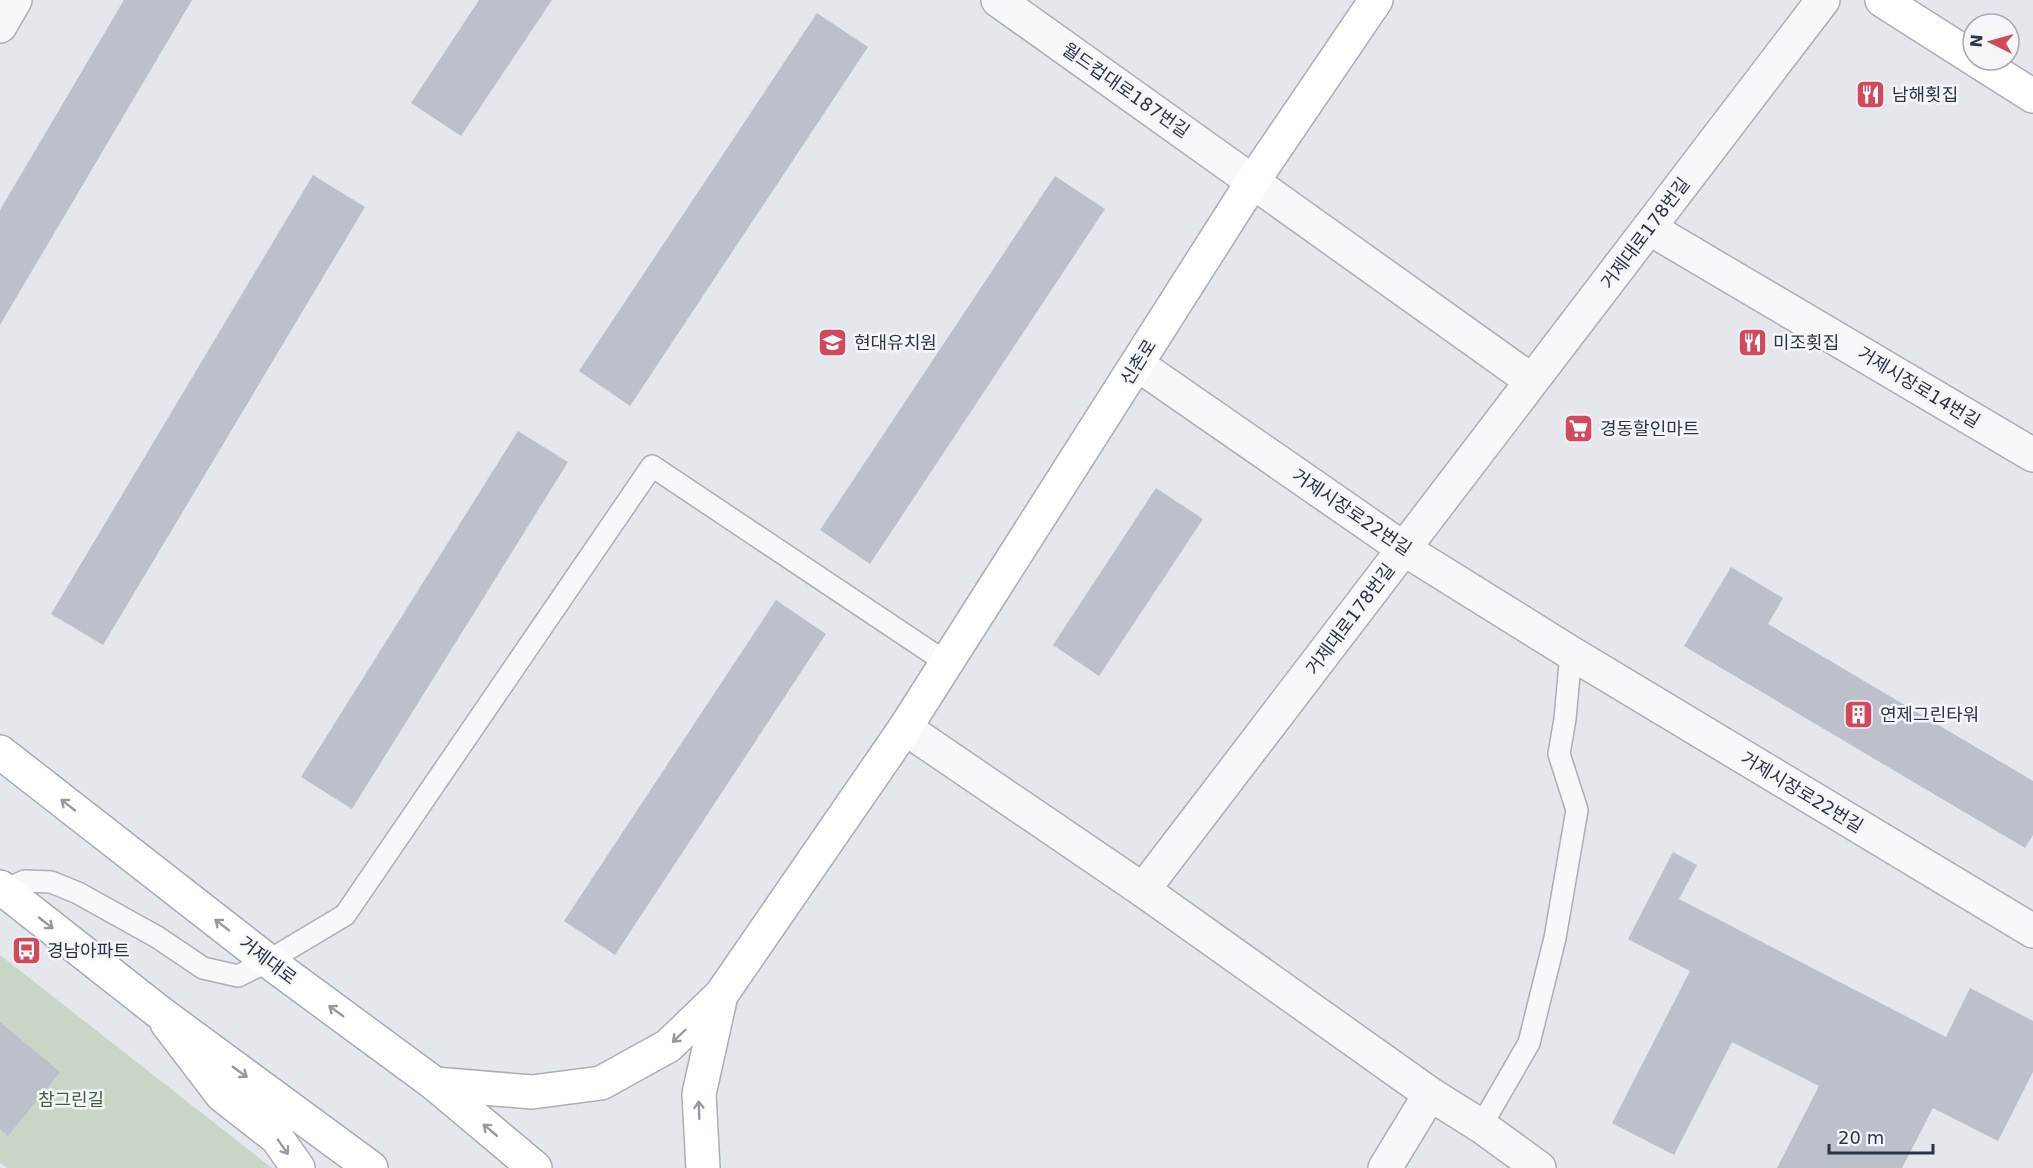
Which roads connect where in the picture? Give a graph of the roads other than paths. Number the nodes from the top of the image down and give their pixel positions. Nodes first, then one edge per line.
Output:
1 (15, 0) edge
2 (998, 0) edge
3 (1376, 0) edge
4 (1823, 0) edge
5 (1882, 0) edge
6 (0, 26) edge
7 (1961, 51) edge
8 (1995, 72) edge
9 (2033, 96) edge
10 (1253, 181) junction
11 (1649, 228) junction
12 (1137, 364) junction
13 (1532, 381) junction
14 (2033, 455) edge
15 (1404, 549) junction
16 (1571, 653) junction
17 (947, 663) junction
18 (905, 728) junction
19 (0, 752) edge
20 (2, 888) edge
21 (1143, 890) junction
22 (2033, 931) edge
23 (268, 961) junction
24 (721, 995) junction
25 (159, 1012) junction
26 (435, 1084) junction
27 (1430, 1094) junction
28 (1481, 1126) junction
29 (298, 1168) edge
30 (371, 1168) edge
31 (535, 1168) edge
32 (703, 1168) edge
33 (1384, 1168) edge
34 (1539, 1168) edge

1 - 6 street
2 - 10 street, 월드컵대로187번길
3 - 10 main road, 신촌로
4 - 11 street, 거제대로178번길
5 - 7 main road
8 - 9 main road
10 - 12 main road, 신촌로
10 - 13 street, 월드컵대로187번길
11 - 13 street, 거제대로178번길
11 - 14 street, 거제시장로14번길
12 - 15 street, 거제시장로22번길
12 - 17 main road, 신촌로
13 - 15 street, 거제대로178번길
15 - 16 street, 거제시장로22번길
15 - 21 street, 거제대로178번길
16 - 22 street, 거제시장로22번길
16 - 28 lane
17 - 18 main road, 신촌로
17 - 23 lane
18 - 21 street
18 - 24 main road, 신촌로
23 -> 19 main road, 거제대로
20 - 23 lane
20 -> 25 main road
21 - 27 street
26 -> 23 main road, 거제대로
24 -> 26 main road
32 -> 24 main road
25 -> 29 main road
25 -> 30 main road
31 -> 26 main road, 거제대로
27 - 28 street
27 - 33 street
28 - 34 street

